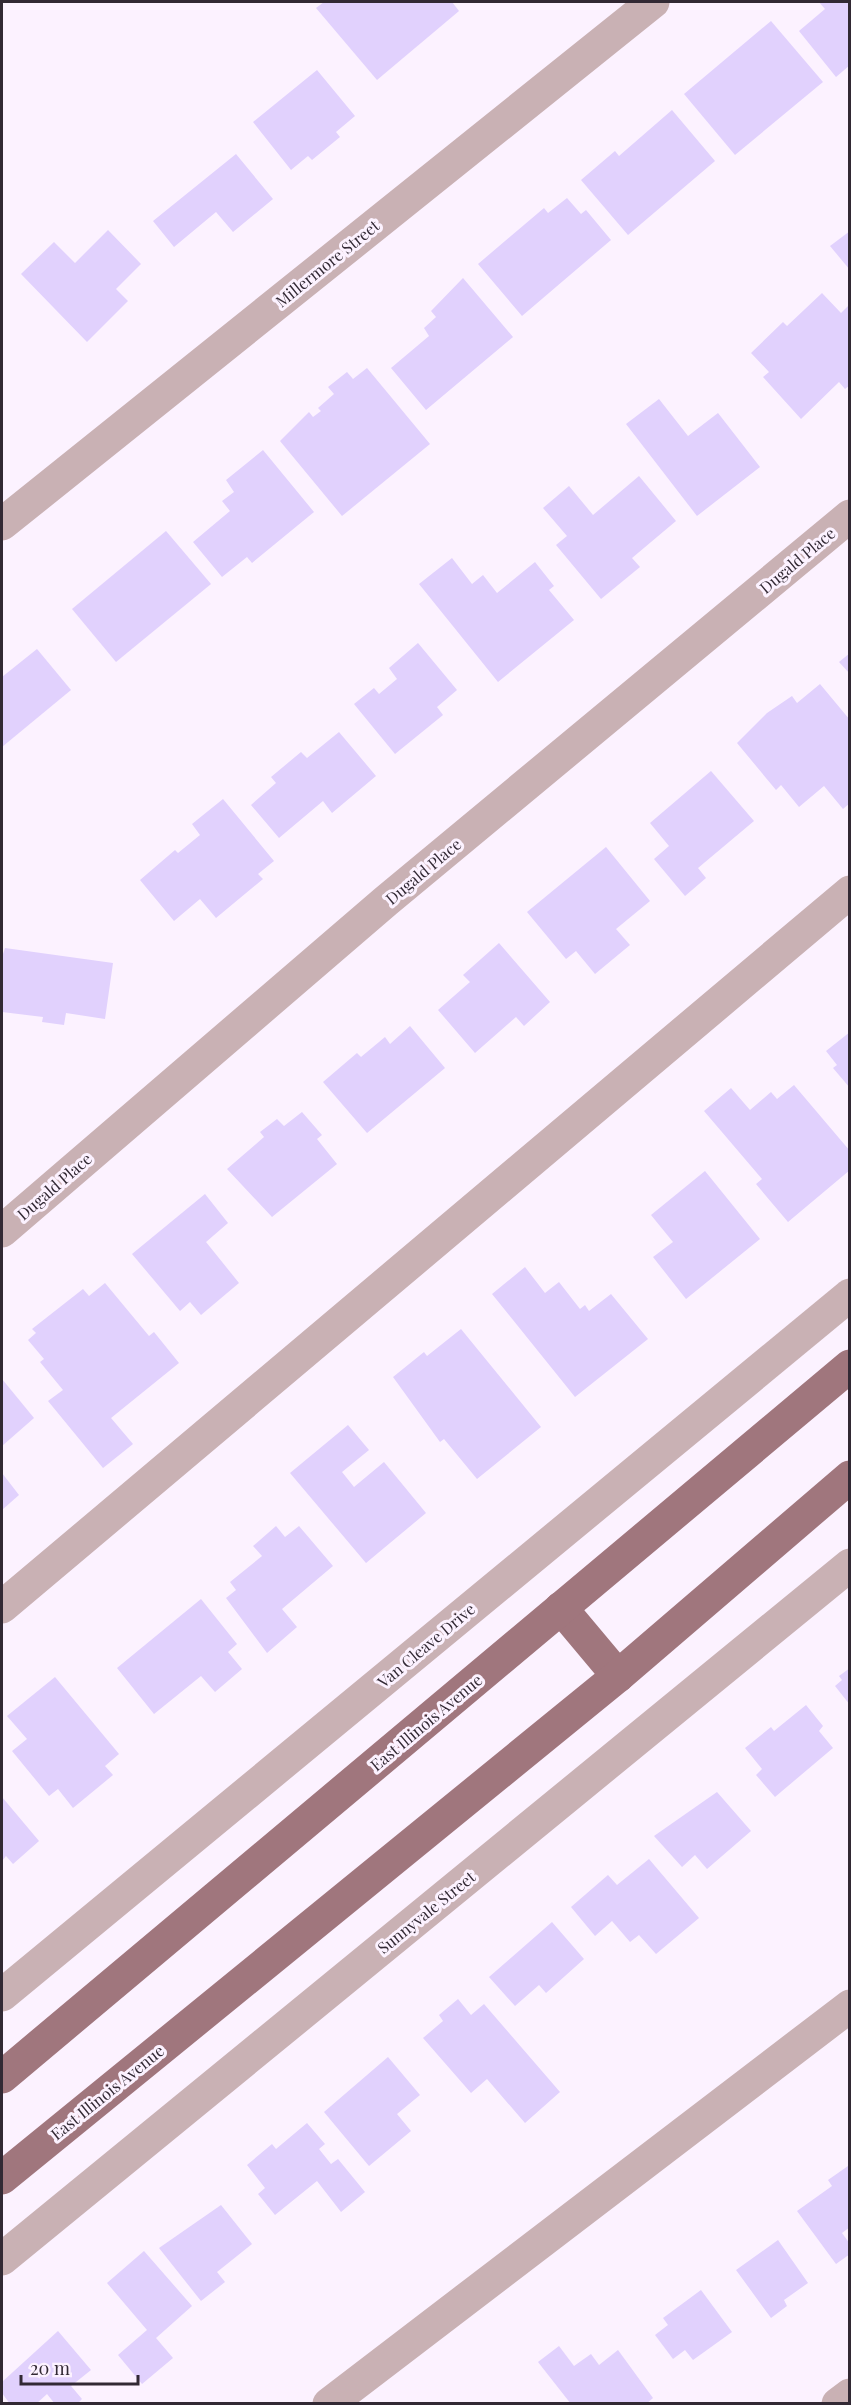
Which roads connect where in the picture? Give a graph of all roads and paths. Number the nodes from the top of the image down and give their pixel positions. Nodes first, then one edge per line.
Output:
1 (653, 2) edge
2 (849, 516) edge
3 (2, 524) edge
4 (849, 892) edge
5 (2, 1231) edge
6 (849, 1295) edge
7 (849, 1366) edge
8 (849, 1477) edge
9 (849, 1565) edge
10 (2, 1607) edge
11 (561, 1608) junction
12 (618, 1676) junction
13 (2, 1995) edge
14 (849, 2006) edge
15 (2, 2077) edge
16 (2, 2178) edge
17 (2, 2259) edge
18 (849, 2395) edge
19 (329, 2403) edge
20 (838, 2403) edge

1 - 3 street, Millermore Street
2 - 5 street, Dugald Place
4 - 10 street
6 - 13 street, Van Cleave Drive
7 - 11 main road, East Illinois Avenue
8 - 12 main road, East Illinois Avenue
9 - 17 street, Sunnyvale Street
11 - 12 main road
11 - 15 main road, East Illinois Avenue
12 - 16 main road, East Illinois Avenue
14 - 19 street
18 - 20 street

